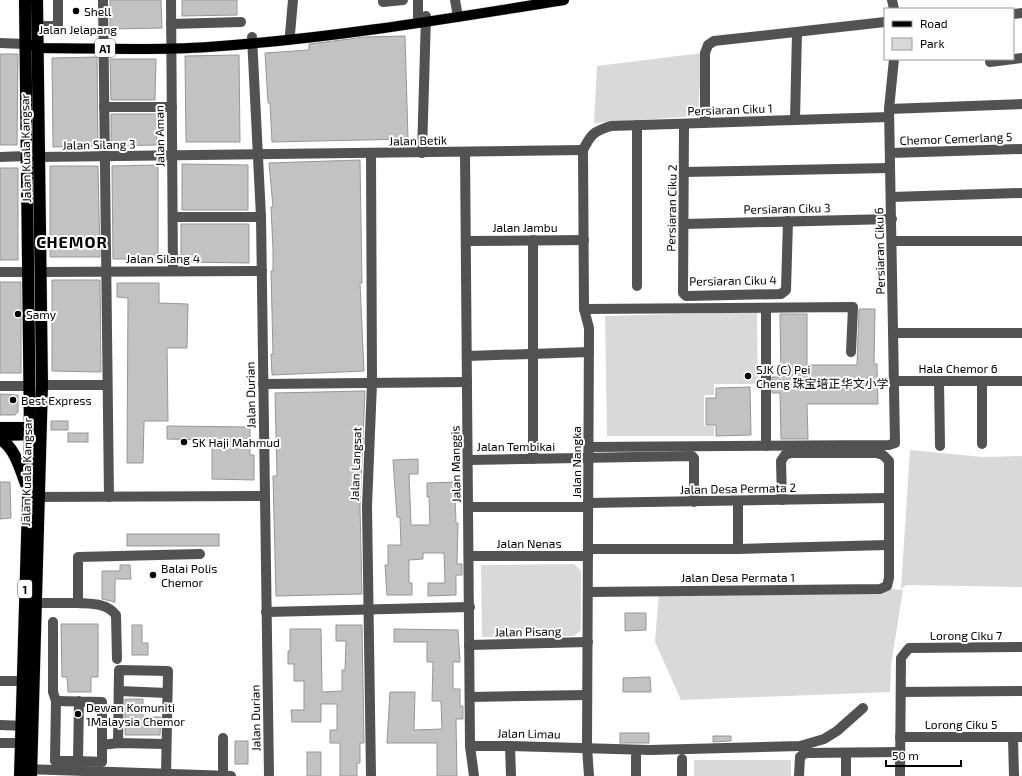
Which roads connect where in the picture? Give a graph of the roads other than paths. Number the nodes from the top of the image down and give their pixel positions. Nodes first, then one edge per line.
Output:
1 (25, 0) edge
2 (37, 0) edge
3 (58, 0) edge
4 (103, 0) edge
5 (171, 0) edge
6 (293, 0) edge
7 (383, 0) edge
8 (404, 0) edge
9 (418, 0) edge
10 (455, 0) edge
11 (528, 0) edge
12 (564, 0) edge
13 (458, 14) junction
14 (422, 19) junction
15 (241, 22) dead end
16 (884, 22) edge
17 (171, 24) junction
18 (38, 26) junction
19 (797, 32) junction
20 (290, 34) junction
21 (252, 40) junction
22 (0, 43) edge
23 (25, 44) junction
24 (38, 45) junction
25 (104, 45) junction
26 (171, 45) junction
27 (894, 60) edge
28 (1006, 60) edge
29 (990, 62) dead end
30 (1022, 104) edge
31 (104, 107) junction
32 (172, 107) junction
33 (889, 113) junction
34 (795, 120) junction
35 (704, 123) junction
36 (684, 124) junction
37 (637, 125) junction
38 (1022, 149) edge
39 (583, 150) junction
40 (422, 152) junction
41 (465, 152) junction
42 (371, 153) junction
43 (890, 153) junction
44 (256, 155) junction
45 (26, 156) junction
46 (173, 156) junction
47 (0, 157) edge
48 (39, 157) junction
49 (104, 157) junction
50 (890, 168) junction
51 (684, 172) junction
52 (1022, 193) edge
53 (891, 197) junction
54 (173, 217) junction
55 (261, 217) junction
56 (892, 219) junction
57 (788, 221) junction
58 (684, 224) junction
59 (533, 240) junction
60 (584, 240) junction
61 (466, 241) junction
62 (892, 241) junction
63 (1022, 241) edge
64 (262, 271) junction
65 (0, 272) edge
66 (27, 272) junction
67 (41, 272) junction
68 (105, 272) junction
69 (173, 272) junction
70 (637, 286) dead end
71 (683, 293) joint
72 (766, 308) junction
73 (584, 309) junction
74 (894, 333) junction
75 (1022, 333) edge
76 (589, 352) junction
77 (851, 352) dead end
78 (533, 354) junction
79 (467, 356) junction
80 (895, 381) junction
81 (939, 381) junction
82 (982, 381) junction
83 (1022, 381) edge
84 (467, 382) junction
85 (372, 383) junction
86 (263, 384) junction
87 (42, 385) junction
88 (106, 385) junction
89 (0, 386) edge
90 (29, 386) junction
91 (0, 428) edge
92 (35, 431) junction
93 (0, 436) edge
94 (0, 439) edge
95 (982, 444) dead end
96 (766, 446) junction
97 (940, 446) dead end
98 (589, 447) junction
99 (532, 459) junction
100 (589, 459) junction
101 (468, 460) junction
102 (32, 495) junction
103 (265, 496) junction
104 (109, 497) junction
105 (888, 498) junction
106 (782, 500) junction
107 (738, 501) junction
108 (694, 502) junction
109 (588, 505) junction
110 (468, 507) junction
111 (888, 545) junction
112 (738, 548) junction
113 (588, 552) junction
114 (200, 554) dead end
115 (469, 556) junction
116 (588, 592) junction
117 (36, 603) junction
118 (78, 603) junction
119 (470, 607) junction
120 (368, 609) junction
121 (266, 612) junction
122 (53, 622) dead end
123 (588, 642) junction
124 (469, 645) junction
125 (1022, 647) edge
126 (117, 659) dead end
127 (0, 681) edge
128 (28, 681) junction
129 (119, 691) junction
130 (1022, 691) edge
131 (901, 692) junction
132 (167, 693) junction
133 (588, 695) junction
134 (470, 697) junction
135 (56, 701) junction
136 (79, 701) junction
137 (863, 708) dead end
138 (0, 724) edge
139 (27, 726) junction
140 (900, 737) junction
141 (223, 738) dead end
142 (1017, 738) edge
143 (0, 743) edge
144 (27, 743) junction
145 (118, 743) junction
146 (166, 744) junction
147 (102, 745) junction
148 (470, 746) junction
149 (510, 746) junction
150 (587, 747) junction
151 (900, 752) junction
152 (846, 753) junction
153 (636, 756) dead end
154 (682, 759) dead end
155 (78, 766) junction
156 (26, 773) edge
157 (166, 774) junction
158 (223, 776) edge
159 (231, 776) edge
160 (269, 776) edge
161 (371, 776) edge
162 (474, 776) edge
163 (511, 776) edge
164 (589, 776) edge
165 (636, 776) edge
166 (682, 776) edge
167 (799, 776) edge
168 (846, 776) edge
169 (900, 776) edge
170 (1014, 776) edge

1 - 23 highway, Jalan Kuala Kangsar / 1
2 - 18 highway, Jalan Kuala Kangsar / 1
3 - 18 street
4 - 25 street
5 - 17 street, Jalan Aman
6 - 20 street
7 - 8 street
9 - 14 street
10 - 13 street
11 - 13 main road, Jalan Jelapang / A1
12 - 13 main road, Jalan Jelapang / A1
13 - 14 main road, Jalan Jelapang / A1
14 - 20 main road, Jalan Jelapang / A1
14 - 21 main road, Jalan Jelapang / A1
14 - 40 street
15 - 17 street
16 - 19 street
17 - 26 street, Jalan Aman
18 - 24 highway, Jalan Kuala Kangsar / 1
19 - 34 street
19 - 35 street
20 - 21 main road, Jalan Jelapang / A1
21 - 26 main road, Jalan Jelapang / A1
21 - 44 street, Jalan Durian
22 - 23 street
23 - 24 main road, Jalan Jelapang / A1
23 - 45 highway, Jalan Kuala Kangsar / 1
24 - 25 main road, Jalan Jelapang / A1
24 - 48 highway, Jalan Kuala Kangsar / 1
25 - 26 main road, Jalan Jelapang / A1
25 - 31 street
26 - 32 street, Jalan Aman
27 - 33 street, Persiaran Ciku 6
28 - 29 street
30 - 33 street, Persiaran Ciku 1
31 - 32 street
31 - 49 street
32 - 46 street, Jalan Aman
33 - 34 street, Persiaran Ciku 1
33 - 43 street, Persiaran Ciku 6
34 - 35 street, Persiaran Ciku 1
35 - 36 street, Persiaran Ciku 1
36 - 37 street, Persiaran Ciku 1
36 - 51 street, Persiaran Ciku 2
37 - 39 street, Persiaran Ciku 1
37 - 70 street
38 - 43 street, Chemor Cemerlang 5
39 - 41 street, Jalan Betik
39 - 60 street, Jalan Nangka
40 - 41 street, Jalan Betik
40 - 42 street, Jalan Betik
41 - 61 street, Jalan Manggis
42 - 44 street, Jalan Betik
42 - 85 street, Jalan Langsat
43 - 50 street, Persiaran Ciku 6
44 - 46 street, Jalan Silang 3
44 - 55 street, Jalan Durian
45 - 47 street
45 - 66 highway, Jalan Kuala Kangsar / 1
46 - 49 street, Jalan Silang 3
46 - 54 street, Jalan Aman
48 - 49 street, Jalan Silang 3
48 - 67 highway, Jalan Kuala Kangsar / 1
49 - 68 street
50 - 51 street
50 - 53 street, Persiaran Ciku 6
51 - 58 street, Persiaran Ciku 2
52 - 53 street
53 - 56 street, Persiaran Ciku 6
54 - 55 street
54 - 69 street, Jalan Aman
55 - 64 street, Jalan Durian
56 - 57 street, Persiaran Ciku 3
56 - 62 street, Persiaran Ciku 6
57 - 58 street, Persiaran Ciku 3
57 - 71 street, Persiaran Ciku 4
58 - 71 street, Persiaran Ciku 2
59 - 60 street, Jalan Jambu
59 - 61 street, Jalan Jambu
59 - 78 street
60 - 73 street, Jalan Nangka
61 - 79 street, Jalan Manggis
62 - 63 street
62 - 74 street, Persiaran Ciku 6
64 - 69 street, Jalan Silang 4
64 - 86 street, Jalan Durian
65 - 66 street
66 - 90 highway, Jalan Kuala Kangsar / 1
67 - 68 street, Jalan Silang 4
67 - 87 highway, Jalan Kuala Kangsar / 1
68 - 69 street, Jalan Silang 4
68 - 88 street
72 - 73 street
72 - 77 street
72 - 96 street
73 - 76 street, Jalan Nangka
74 - 75 street
74 - 80 street, Persiaran Ciku 6
76 - 78 street
76 - 98 street, Jalan Nangka
78 - 79 street
78 - 99 street
79 - 84 street, Jalan Manggis
80 - 81 street, Hala Chemor 6
80 - 96 street, Persiaran Ciku 6
81 - 82 street, Hala Chemor 6
81 - 97 street
82 - 83 street, Hala Chemor 6
82 - 95 street
84 - 85 street
84 - 101 street, Jalan Manggis
85 - 86 street
85 - 120 street, Jalan Langsat
86 - 103 street, Jalan Durian
87 - 88 street
87 - 92 highway, Jalan Kuala Kangsar / 1
88 - 104 street
89 - 90 street
90 - 92 highway, Jalan Kuala Kangsar / 1
91 - 92 main road
92 - 93 main road
92 - 102 highway, Jalan Kuala Kangsar / 1
94 - 102 highway
96 - 98 street
98 - 100 street, Jalan Nangka
99 - 100 street, Jalan Tembikai
99 - 101 street, Jalan Tembikai
100 - 108 street, Jalan Tembikai
100 - 109 street, Jalan Nangka
101 - 110 street, Jalan Manggis
102 - 104 street
102 - 117 highway, Jalan Kuala Kangsar / 1
102 - 128 highway, Jalan Kuala Kangsar / 1
103 - 104 street
103 - 121 street, Jalan Durian
105 - 106 street, Jalan Desa Permata 2
105 - 106 street
105 - 111 street
106 - 107 street, Jalan Desa Permata 2
107 - 108 street, Jalan Desa Permata 2
107 - 112 street
108 - 109 street, Jalan Desa Permata 2
109 - 110 street, Jalan Desa Permata 2
109 - 113 street, Jalan Nangka
110 - 115 street, Jalan Manggis
111 - 112 street, Jalan Nenas
111 - 116 street, Jalan Desa Permata 1
112 - 113 street, Jalan Nenas
113 - 115 street, Jalan Nenas
113 - 116 street, Jalan Nangka
114 - 118 street
115 - 119 street, Jalan Manggis
116 - 123 street, Jalan Nangka
117 - 118 street
117 - 128 highway, Jalan Kuala Kangsar / 1
118 - 126 street
119 - 120 street
119 - 124 street, Jalan Manggis
120 - 121 street
120 - 161 street, Jalan Langsat
121 - 160 street, Jalan Durian
122 - 135 street
123 - 124 street, Jalan Pisang
123 - 133 street, Jalan Nangka
124 - 134 street, Jalan Manggis
125 - 131 street, Lorong Ciku 7
127 - 128 street
128 - 139 highway, Jalan Kuala Kangsar / 1
129 - 132 street
129 - 132 street
129 - 145 street
130 - 131 street
131 - 140 street
132 - 146 street
133 - 134 street
133 - 150 street, Jalan Nangka
134 - 148 street, Jalan Manggis
135 - 136 street
135 - 155 street
136 - 147 street
136 - 155 street
137 - 150 street, Jalan Limau
138 - 139 street
139 - 144 highway, Jalan Kuala Kangsar / 1
140 - 142 street, Lorong Ciku 5
140 - 151 street
141 - 158 street
142 - 170 street
143 - 144 street
144 - 156 highway, Jalan Kuala Kangsar / 1
145 - 146 street
145 - 147 street
146 - 157 street
147 - 155 street
148 - 149 street, Jalan Limau
148 - 162 street, Jalan Manggis
149 - 150 street, Jalan Limau
149 - 163 street
150 - 164 street, Jalan Nangka
151 - 152 street
151 - 169 street
152 - 167 street
152 - 168 street
153 - 165 street
154 - 166 street
155 - 156 street
155 - 157 street
157 - 158 street
158 - 159 street

